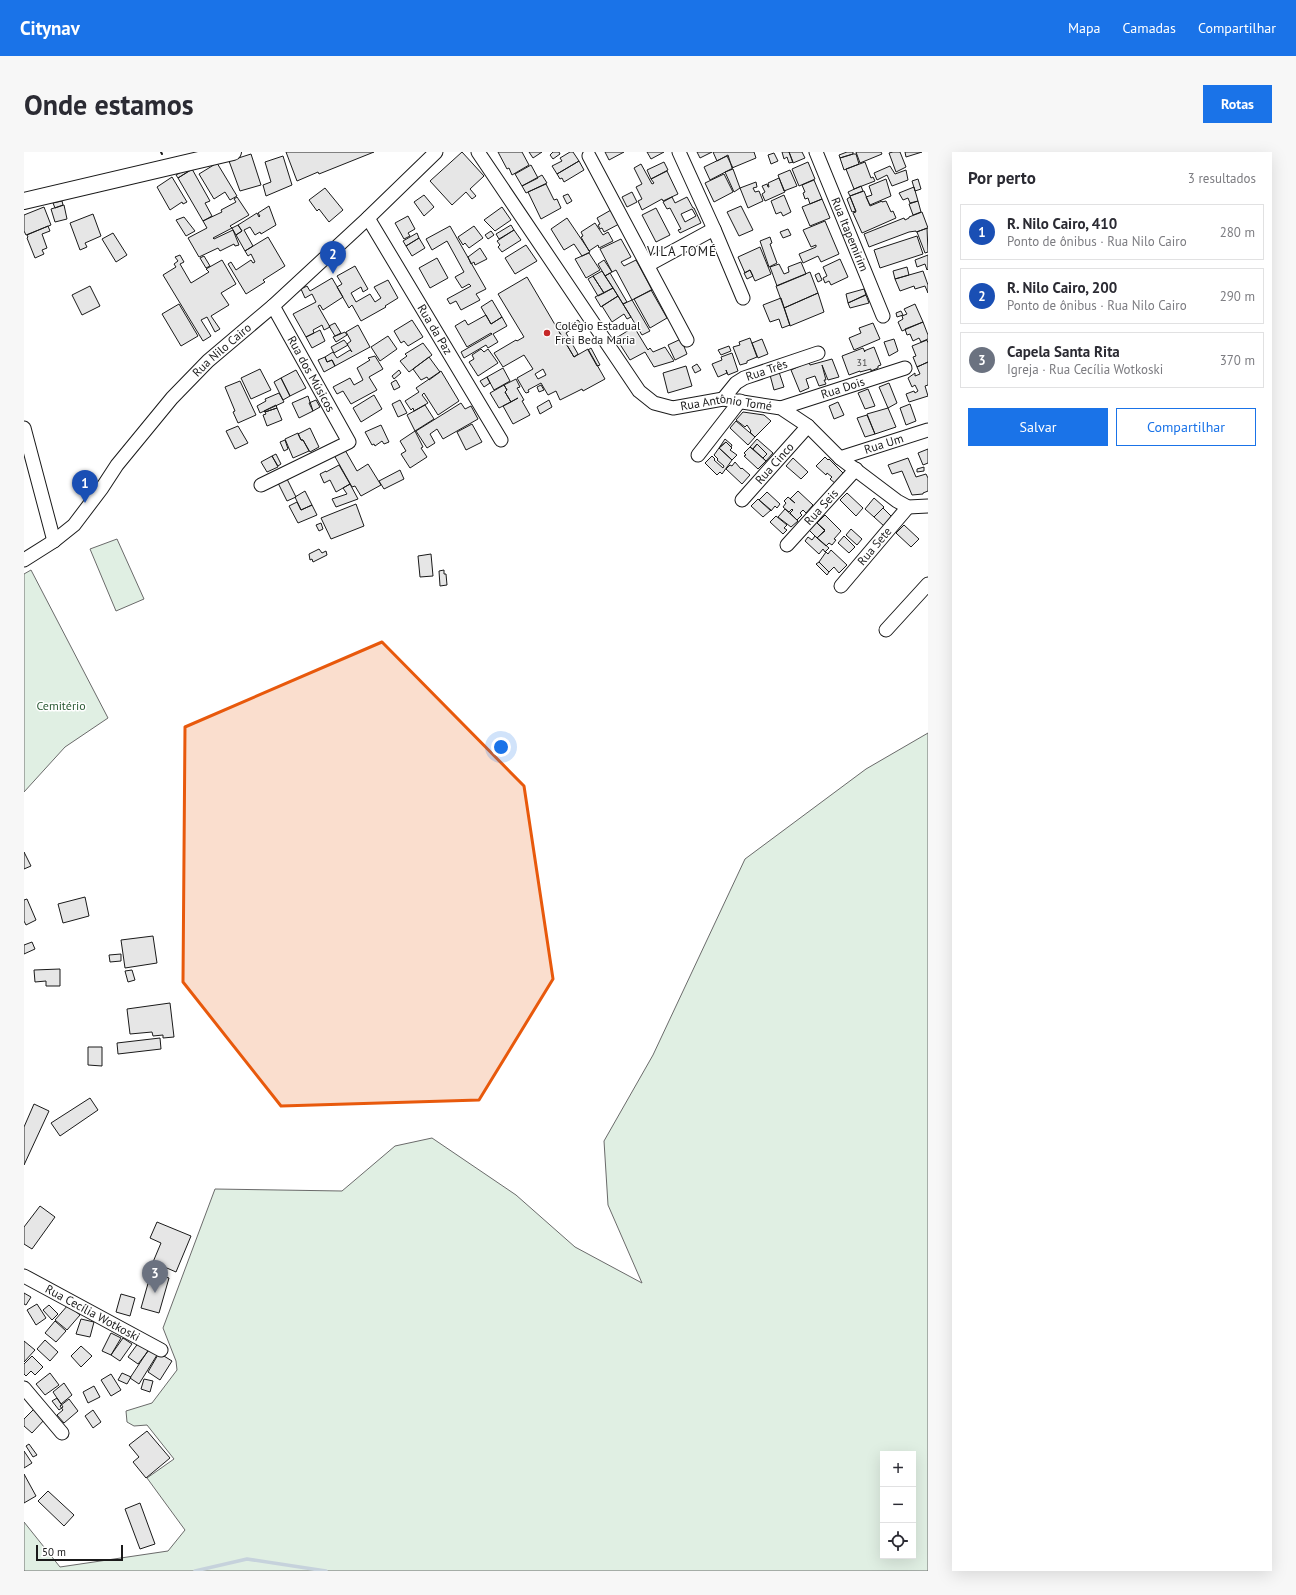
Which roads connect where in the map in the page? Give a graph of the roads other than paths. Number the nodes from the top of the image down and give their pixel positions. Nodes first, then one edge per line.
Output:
1 (233, 152) edge
2 (436, 152) edge
3 (478, 152) edge
4 (679, 152) edge
5 (816, 152) edge
6 (589, 156) dead end
7 (24, 201) edge
8 (368, 218) junction
9 (714, 229) junction
10 (648, 265) junction
11 (743, 298) dead end
12 (273, 306) junction
13 (883, 316) dead end
14 (686, 340) dead end
15 (818, 353) dead end
16 (905, 368) dead end
17 (723, 399) junction
18 (740, 401) junction
19 (781, 408) junction
20 (808, 426) junction
21 (24, 428) edge
22 (928, 430) edge
23 (501, 440) dead end
24 (698, 455) dead end
25 (840, 458) junction
26 (856, 469) junction
27 (261, 485) dead end
28 (742, 500) dead end
29 (928, 506) edge
30 (908, 507) junction
31 (54, 541) junction
32 (787, 545) dead end
33 (24, 560) edge
34 (928, 584) edge
35 (841, 586) dead end
36 (886, 630) dead end
37 (24, 1276) edge
38 (161, 1350) dead end
39 (24, 1388) edge
40 (62, 1433) dead end

1 - 7 main road
2 - 8 street, Rua Nilo Cairo
3 - 17 street, Rua Antônio Tomé
4 - 9 street
5 - 13 street, Rua Itapemirim
6 - 10 street
8 - 12 street, Rua Nilo Cairo
8 - 23 street, Rua da Paz
9 - 10 street
9 - 11 street
10 - 14 street
12 - 27 street, Rua dos Músicos
12 - 31 street, Rua Nilo Cairo
15 - 17 street, Rua Três
16 - 19 street, Rua Dois
17 - 18 street, Rua Antônio Tomé
18 - 19 street, Rua Antônio Tomé
18 - 24 street
19 - 20 street, Rua Antônio Tomé
20 - 25 street, Rua Antônio Tomé
20 - 28 street, Rua Cinco
21 - 31 street
22 - 25 street, Rua Um
25 - 26 street, Rua Antônio Tomé
26 - 30 street, Rua Antônio Tomé
26 - 32 street, Rua Seis
29 - 30 street
30 - 35 street, Rua Sete
31 - 33 street, Rua Nilo Cairo
34 - 36 street
37 - 38 street, Rua Cecília Wotkoski
39 - 40 street

